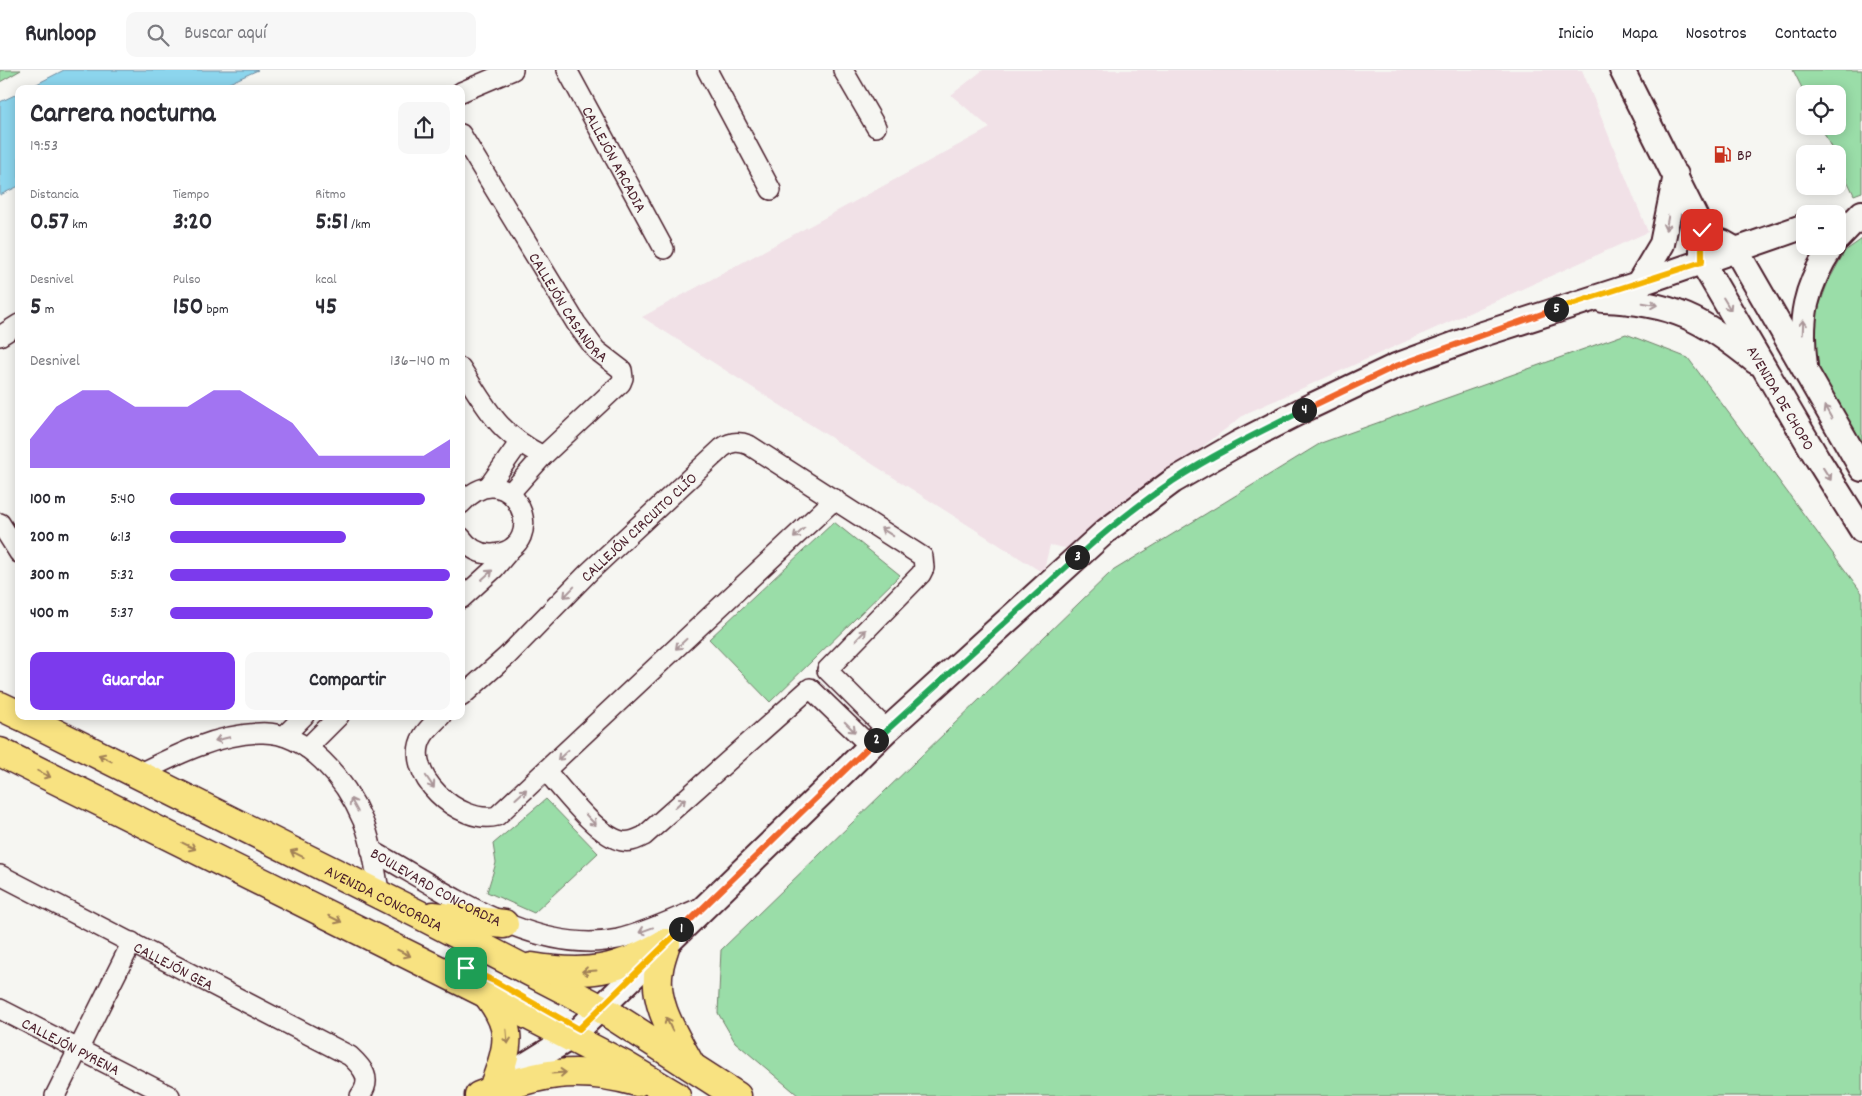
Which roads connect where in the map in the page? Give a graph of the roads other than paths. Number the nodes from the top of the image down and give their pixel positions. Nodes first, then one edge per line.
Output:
1 (513, 70) edge
2 (567, 70) edge
3 (707, 70) edge
4 (843, 70) edge
5 (1622, 70) edge
6 (465, 90) edge
7 (876, 127) dead end
8 (465, 141) edge
9 (1676, 175) junction
10 (771, 190) dead end
11 (1862, 206) edge
12 (1846, 211) edge
13 (1862, 213) edge
14 (1796, 229) edge
15 (1702, 230) junction
16 (1846, 230) edge
17 (664, 249) dead end
18 (1736, 250) junction
19 (1827, 255) edge
20 (1702, 262) junction
21 (1638, 284) junction
22 (1584, 300) junction
23 (15, 327) edge
24 (0, 336) edge
25 (1767, 371) junction
26 (465, 374) edge
27 (1807, 376) junction
28 (519, 443) junction
29 (543, 456) junction
30 (1862, 469) edge
31 (488, 487) junction
32 (510, 493) junction
33 (835, 499) junction
34 (465, 500) edge
35 (0, 523) edge
36 (1862, 530) edge
37 (465, 546) edge
38 (15, 547) edge
39 (510, 549) junction
40 (465, 595) edge
41 (465, 693) edge
42 (0, 706) edge
43 (15, 714) edge
44 (28, 720) edge
45 (300, 720) edge
46 (335, 720) edge
47 (437, 720) edge
48 (887, 730) junction
49 (284, 736) junction
50 (870, 746) junction
51 (307, 748) junction
52 (0, 752) edge
53 (546, 772) junction
54 (138, 774) junction
55 (371, 850) junction
56 (0, 875) edge
57 (380, 895) junction
58 (707, 905) junction
59 (418, 914) junction
60 (504, 924) junction
61 (132, 942) junction
62 (666, 943) junction
63 (512, 964) junction
64 (432, 967) junction
65 (487, 994) junction
66 (0, 1009) edge
67 (586, 1023) junction
68 (79, 1048) junction
69 (692, 1068) junction
70 (483, 1092) edge
71 (732, 1093) edge
72 (673, 1095) edge
73 (55, 1096) edge
74 (170, 1096) edge
75 (360, 1096) edge

1 - 6 street
2 - 17 street, CALLEJÓN ARCADIA
3 - 10 street
4 - 7 street
5 - 9 street
8 - 29 street, CALLEJÓN CASANDRA
9 - 15 street
9 -> 21 street
11 - 12 street
13 - 16 street
14 - 18 street
15 - 18 street
15 - 20 street
18 - 20 street
18 - 27 street, AVENIDA DE CHOPO
27 -> 19 street
20 - 21 street
20 -> 25 street, AVENIDA DE CHOPO
21 - 22 street
22 -> 25 street
22 - 48 street
23 - 24 street
25 -> 36 street, AVENIDA DE CHOPO
26 - 28 street
30 -> 27 street, AVENIDA DE CHOPO
28 - 29 street
28 - 31 street
29 - 32 street
31 - 32 street
31 - 34 street
32 - 39 street
33 -> 41 street, CALLEJÓN CIRCUITO CLÍO
48 -> 33 street, CALLEJÓN CIRCUITO CLÍO
33 -> 53 street
35 - 38 street
37 - 39 street
40 -> 39 street
42 - 43 main road, AVENIDA CONCORDIA
54 -> 44 main road, AVENIDA CONCORDIA
45 - 49 street
46 - 51 street
47 -> 53 street
48 - 50 street
49 - 51 street, BOULEVARD CONCORDIA
49 -> 54 street, BOULEVARD CONCORDIA
53 -> 50 street
50 - 58 street
55 -> 51 street, BOULEVARD CONCORDIA
52 -> 64 main road, AVENIDA CONCORDIA
57 -> 54 main road, AVENIDA CONCORDIA
55 - 57 street
55 - 60 street, BOULEVARD CONCORDIA
56 - 61 street, CALLEJÓN GEA
57 - 59 main road, AVENIDA CONCORDIA
58 -> 60 street, BOULEVARD CONCORDIA
58 - 62 street
59 - 60 main road
59 - 63 main road, AVENIDA CONCORDIA
61 - 68 street
61 - 75 street, CALLEJÓN GEA
62 -> 63 main road
62 - 67 street
69 -> 62 main road
63 - 67 main road, AVENIDA CONCORDIA
64 - 65 main road, AVENIDA CONCORDIA
64 - 67 main road
65 - 67 main road, AVENIDA CONCORDIA
65 -> 70 main road
66 - 68 street, CALLEJÓN PYRENA
67 - 69 main road, AVENIDA CONCORDIA
67 - 70 street
67 - 71 main road
67 - 72 main road, AVENIDA CONCORDIA
68 - 73 street
68 - 74 street, CALLEJÓN PYRENA
69 - 71 main road, AVENIDA CONCORDIA
70 -> 72 main road

